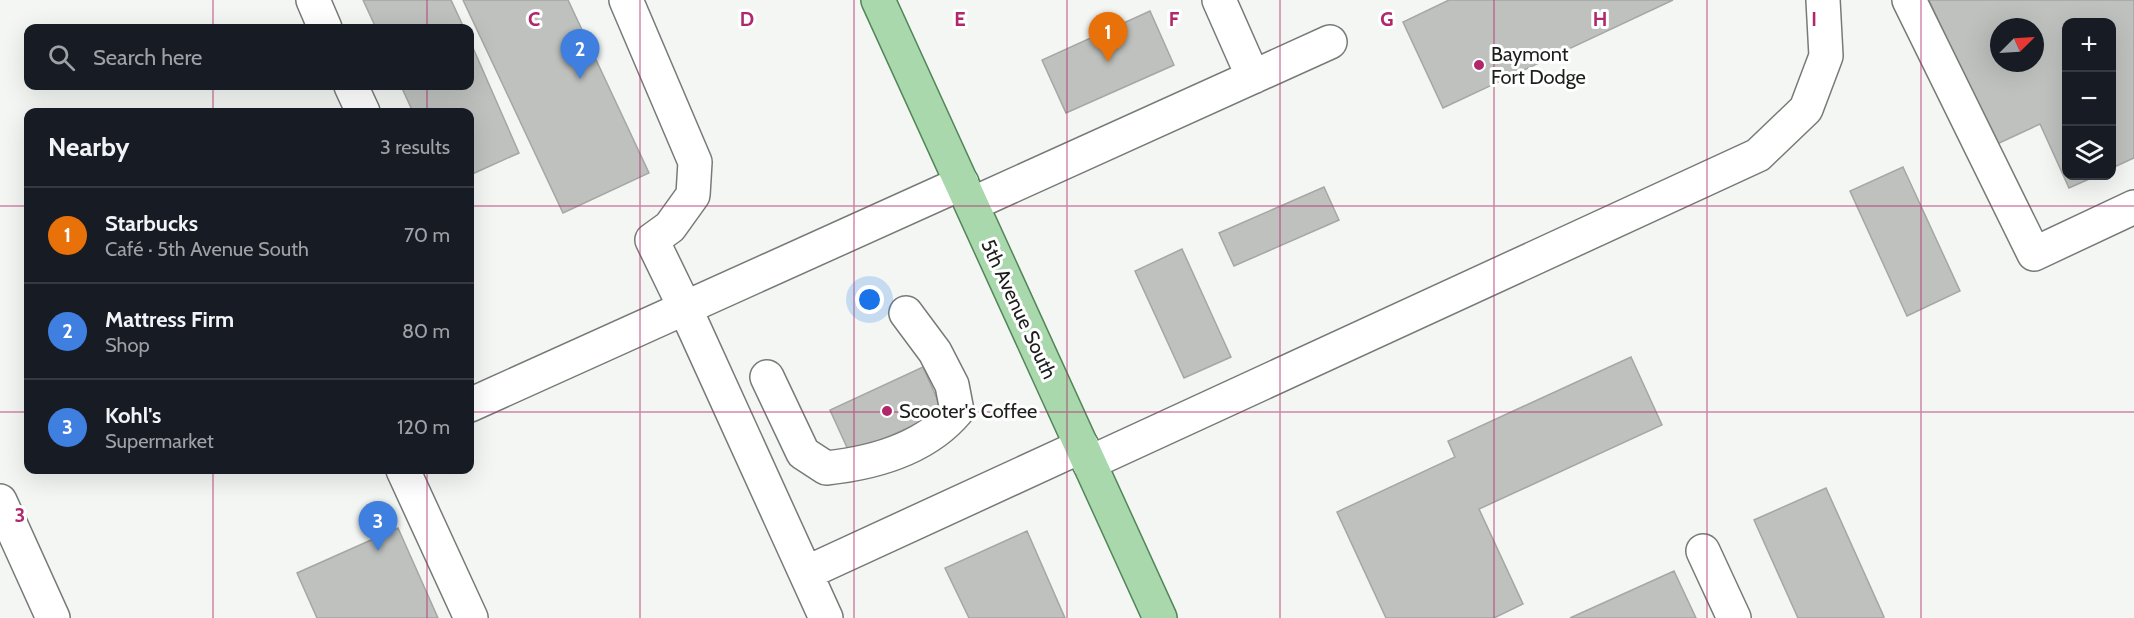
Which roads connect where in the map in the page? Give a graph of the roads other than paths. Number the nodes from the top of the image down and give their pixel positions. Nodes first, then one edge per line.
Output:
1 (313, 0) edge
2 (626, 0) edge
3 (1219, 0) edge
4 (1824, 0) edge
5 (1909, 0) edge
6 (881, 1) edge
7 (323, 24) edge
8 (1330, 42) dead end
9 (1253, 77) junction
10 (353, 90) edge
11 (361, 108) edge
12 (967, 193) junction
13 (2134, 207) edge
14 (685, 308) junction
15 (906, 313) dead end
16 (767, 377) dead end
17 (474, 403) edge
18 (1086, 454) junction
19 (405, 474) edge
20 (0, 501) edge
21 (1702, 551) dead end
22 (806, 573) junction
23 (53, 618) edge
24 (471, 618) edge
25 (826, 618) edge
26 (1160, 618) edge
27 (1734, 618) edge

1 - 7 street
2 - 14 street
3 - 9 street
4 - 18 street
5 - 13 street
6 - 12 main road, 5th Avenue South
8 - 9 street
9 - 12 street
10 - 11 street
12 - 14 street
12 - 18 main road, 5th Avenue South
14 - 17 street
14 - 22 street
15 - 16 street
18 - 22 street
18 - 26 main road, 5th Avenue South
19 - 24 street
20 - 23 street
21 - 27 street
22 - 25 street

